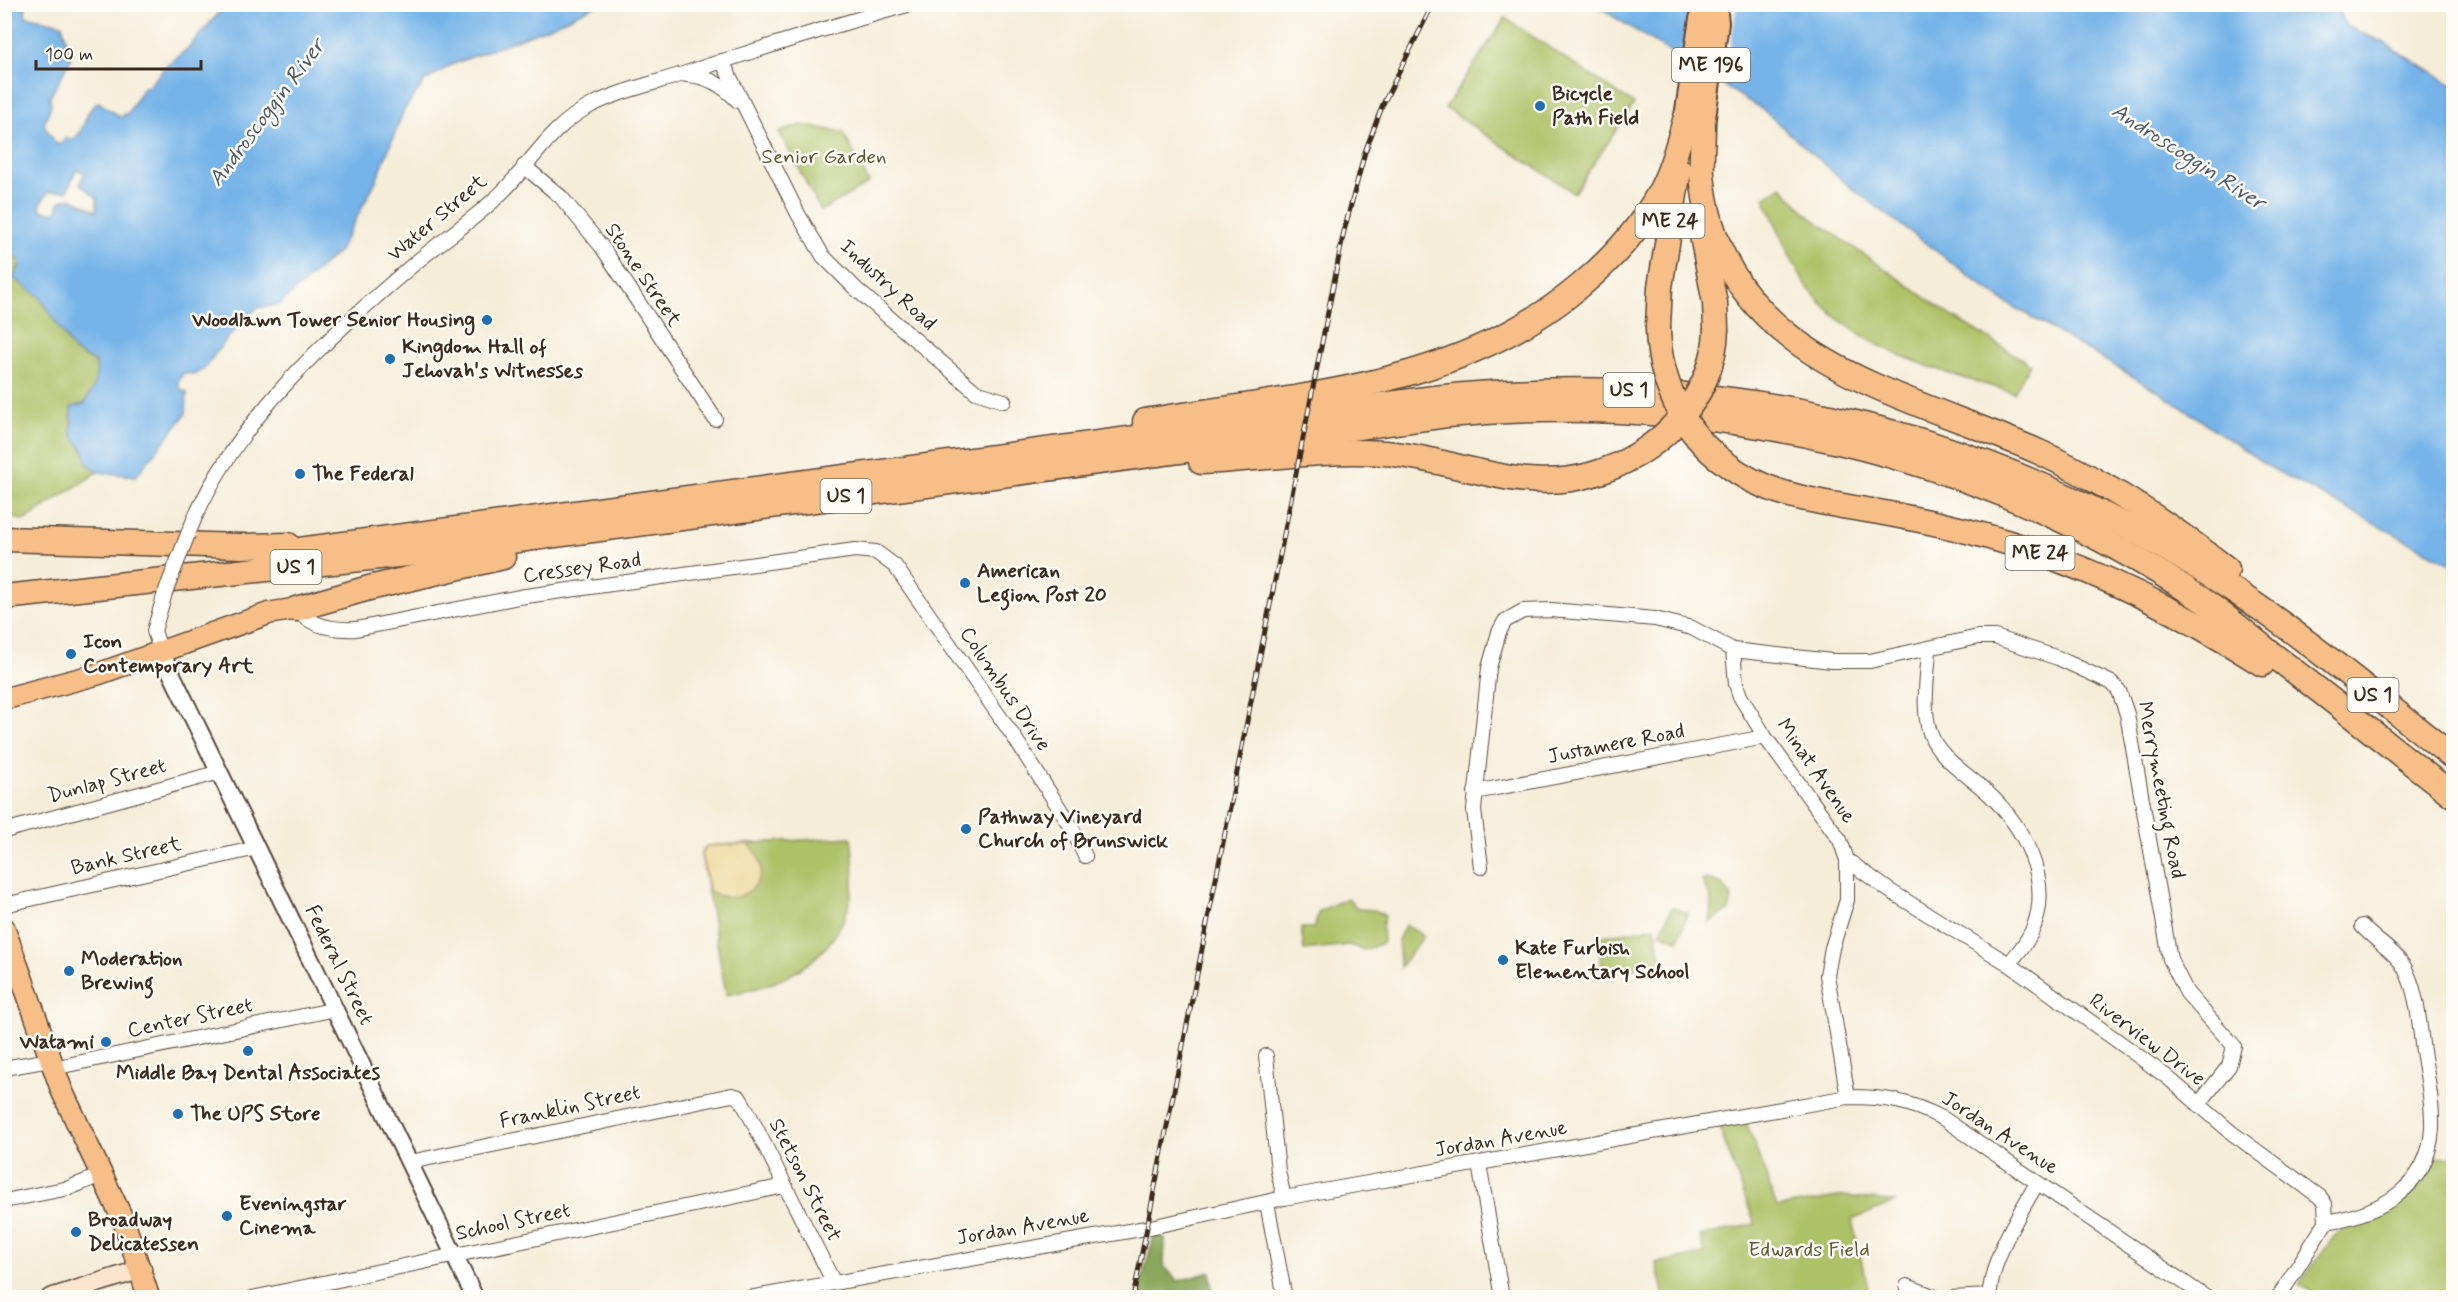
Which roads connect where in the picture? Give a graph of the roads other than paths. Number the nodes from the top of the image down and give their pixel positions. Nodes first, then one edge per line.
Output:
1 (911, 4) edge
2 (1708, 4) edge
3 (1715, 4) edge
4 (722, 61) junction
5 (682, 74) junction
6 (743, 106) junction
7 (1694, 121) junction
8 (524, 166) junction
9 (1004, 401) dead end
10 (716, 419) dead end
11 (1107, 461) junction
12 (916, 467) junction
13 (586, 531) junction
14 (4, 539) edge
15 (320, 546) junction
16 (880, 554) joint
17 (4, 582) edge
18 (4, 597) edge
19 (296, 609) junction
20 (2293, 633) junction
21 (1929, 649) junction
22 (1733, 650) junction
23 (161, 652) junction
24 (4, 699) edge
25 (2333, 701) junction
26 (1766, 737) junction
27 (2454, 758) edge
28 (220, 772) junction
29 (1475, 792) junction
30 (2454, 796) edge
31 (4, 831) edge
32 (257, 848) junction
33 (1085, 856) dead end
34 (1847, 861) junction
35 (1480, 867) dead end
36 (4, 905) edge
37 (2362, 926) dead end
38 (4, 928) edge
39 (2008, 964) junction
40 (336, 1009) junction
41 (1266, 1056) dead end
42 (51, 1064) junction
43 (4, 1068) edge
44 (739, 1097) joint
45 (1848, 1097) junction
46 (2198, 1105) junction
47 (410, 1162) junction
48 (1479, 1164) junction
49 (101, 1175) junction
50 (2037, 1183) junction
51 (784, 1186) junction
52 (1284, 1198) junction
53 (4, 1202) edge
54 (1267, 1203) junction
55 (2326, 1222) junction
56 (455, 1256) junction
57 (142, 1269) junction
58 (833, 1281) junction
59 (1907, 1286) dead end
60 (1989, 1297) edge
61 (50, 1298) edge
62 (149, 1298) edge
63 (252, 1298) edge
64 (475, 1298) edge
65 (749, 1298) edge
66 (1285, 1298) edge
67 (1502, 1298) edge
68 (1938, 1298) edge
69 (1953, 1298) edge
70 (2207, 1298) edge
71 (2278, 1298) edge

1 - 4 street, Water Street
2 - 7 highway, ME 196
3 - 7 highway, ME 196
4 - 5 street, Water Street
4 - 6 street, Industry Road
5 - 6 street, Industry Road
5 - 8 street, Water Street
6 - 9 street, Industry Road
7 - 11 highway, bridge
7 - 12 highway
7 - 20 highway, ME 24
7 - 25 highway, ME 24, bridge
8 - 10 street, Stone Street
8 - 23 street, Water Street, bridge
11 - 13 highway, US 1
11 - 25 highway, US 1
12 - 15 highway, US 1
12 - 20 highway, US 1
13 - 18 highway, US 1
13 - 19 highway
14 - 15 highway
15 - 17 highway, US 1
16 - 19 street, Cressey Road
16 - 33 street, Columbus Drive
19 - 23 main road
20 - 27 highway, US 1
21 - 22 street, Merrymeeting Road
21 - 39 street
21 - 46 street, Merrymeeting Road
22 - 26 street, Minat Avenue
22 - 29 street, Merrymeeting Road
23 - 24 main road
23 - 28 street, Federal Street
25 - 30 highway, US 1
26 - 29 street, Justamere Road
26 - 34 street, Minat Avenue
28 - 31 street, Dunlap Street
28 - 32 street, Federal Street
29 - 35 street, Merrymeeting Road
32 - 36 street, Bank Street
32 - 40 street, Federal Street
34 - 39 street, Riverview Drive
34 - 45 street, Minat Avenue
37 - 55 street
38 - 42 main road
39 - 46 street, Riverview Drive
40 - 42 street, Center Street
40 - 47 street, Federal Street
41 - 52 street
42 - 43 street, Center Street
42 - 49 main road
44 - 47 street, Franklin Street
44 - 51 street, Stetson Street
45 - 48 street, Jordan Avenue
45 - 50 street, Jordan Avenue
46 - 55 street, Riverview Drive
47 - 56 street, Federal Street
48 - 52 street, Jordan Avenue
48 - 67 street
49 - 53 street
49 - 57 main road
50 - 60 street
50 - 70 street, Jordan Avenue
51 - 56 street, School Street
51 - 58 street, Stetson Street
52 - 54 street, Jordan Avenue
54 - 58 street, Jordan Avenue
54 - 66 street
55 - 71 street
56 - 63 street, School Street
56 - 64 street, Federal Street
57 - 61 main road
57 - 62 main road
58 - 65 street, Jordan Avenue
59 - 68 street
60 - 69 street

